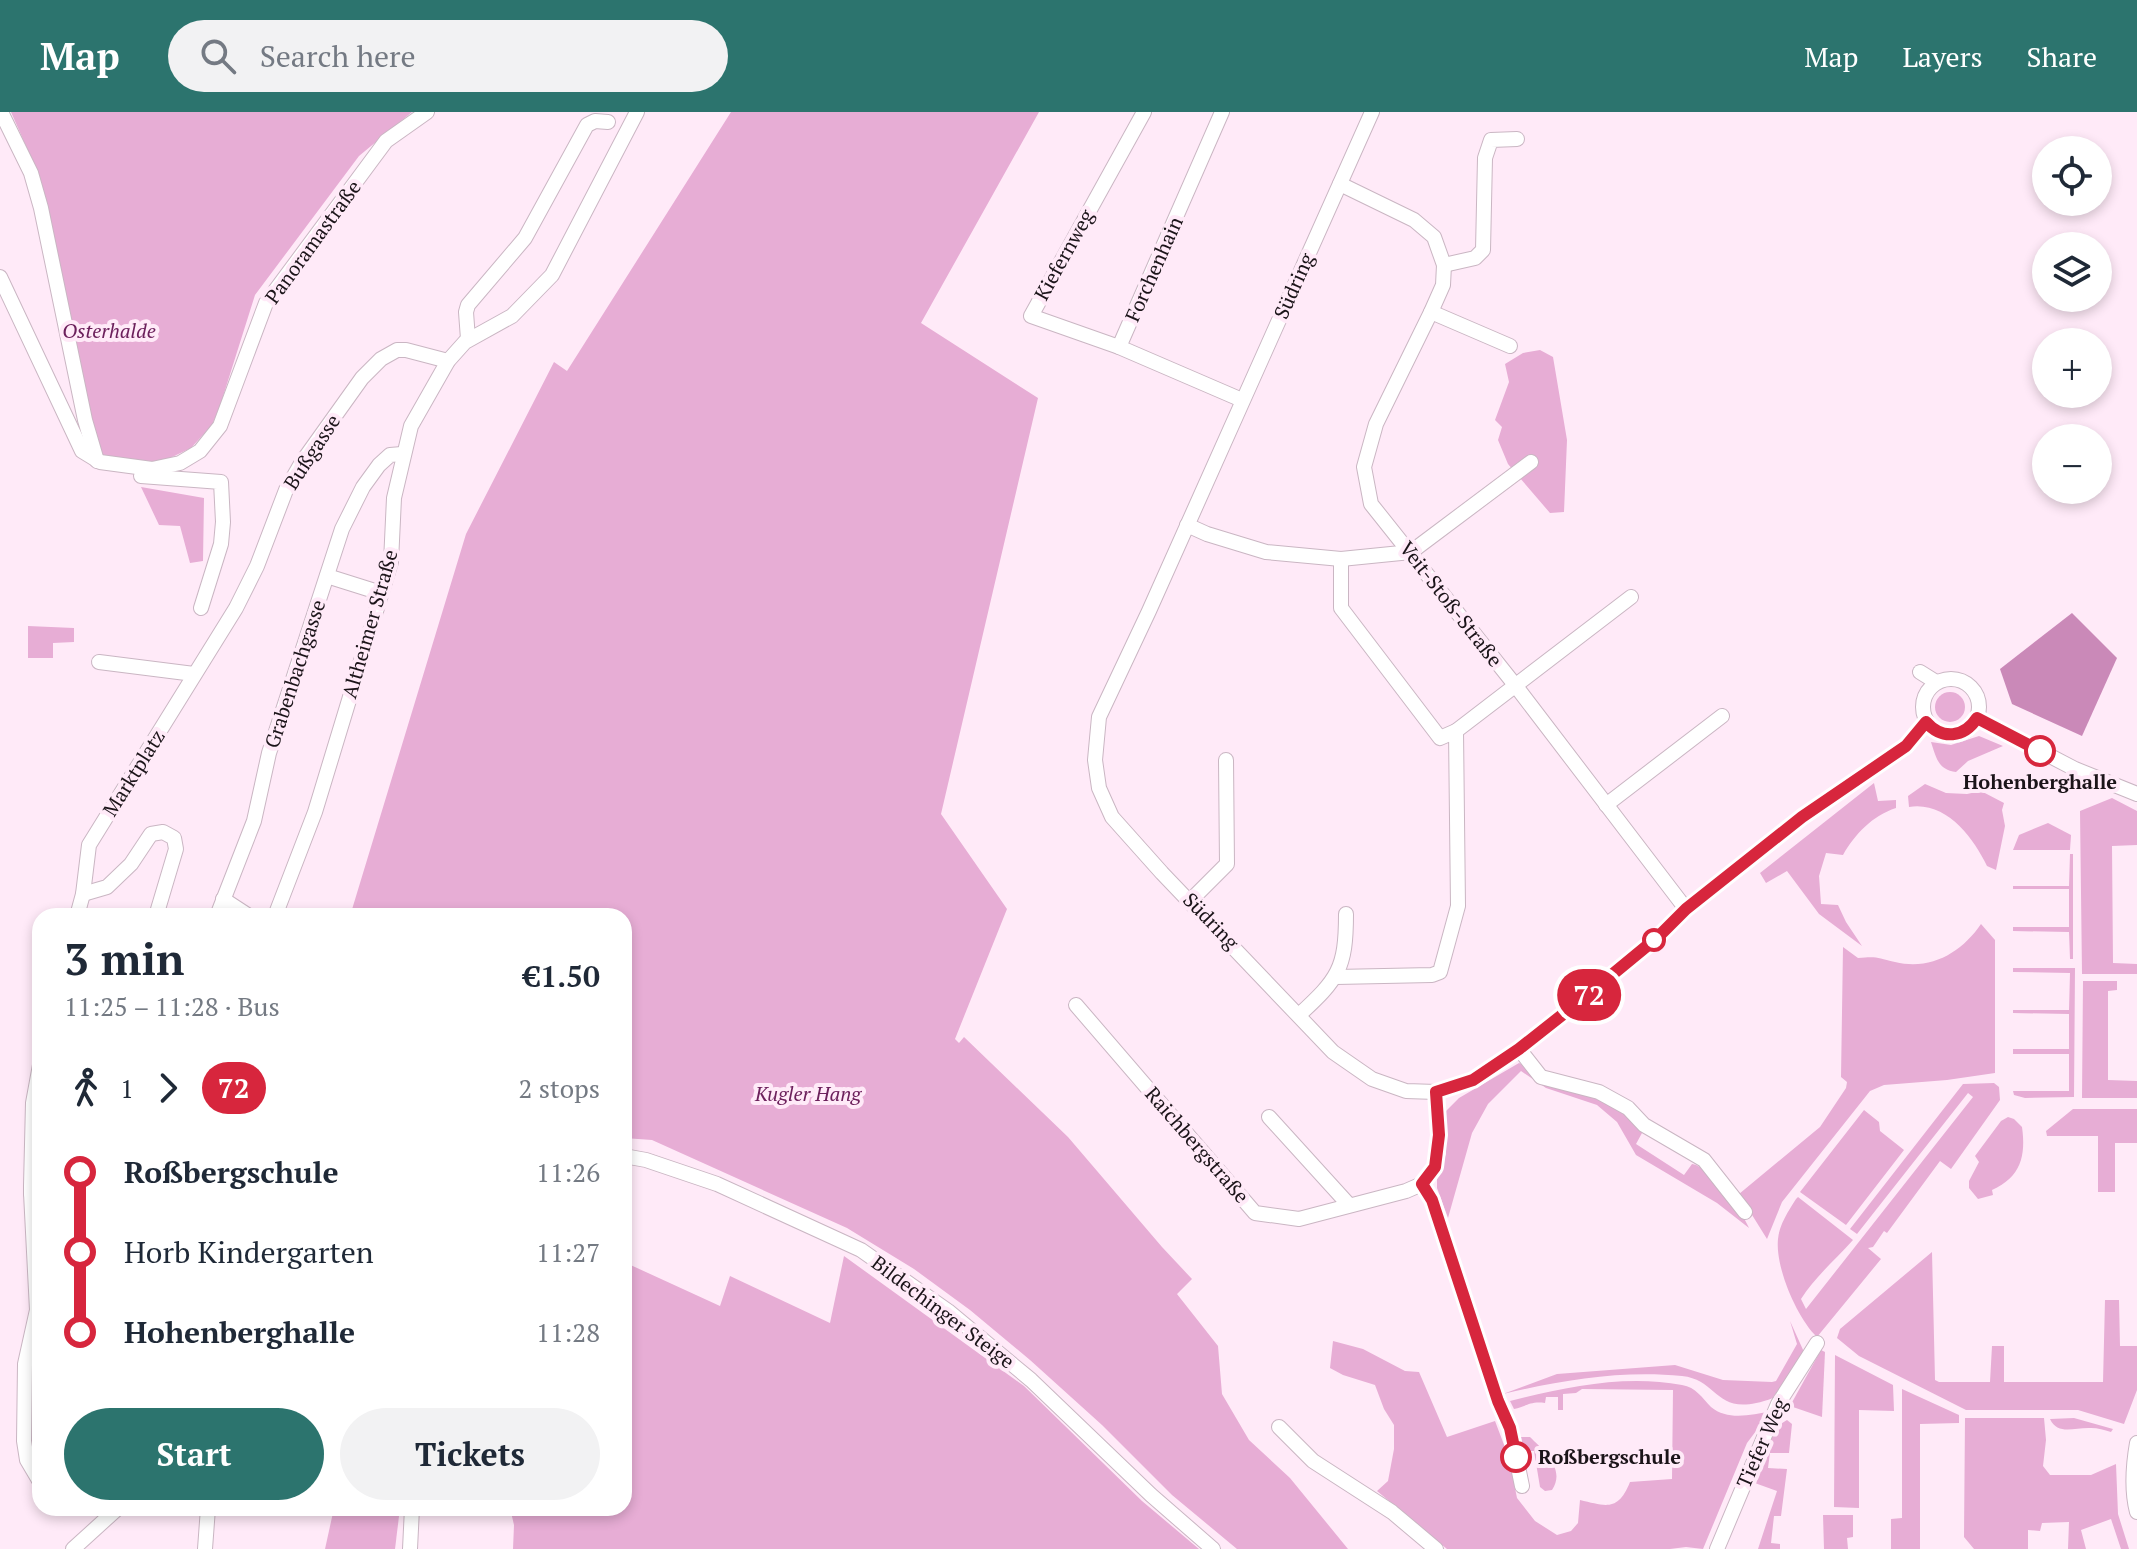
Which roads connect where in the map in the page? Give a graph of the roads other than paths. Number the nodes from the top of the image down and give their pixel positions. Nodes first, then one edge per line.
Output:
1 (1, 112) edge
2 (427, 112) edge
3 (637, 112) edge
4 (1144, 112) edge
5 (1222, 112) edge
6 (1372, 112) edge
7 (608, 122) dead end
8 (1517, 139) dead end
9 (1340, 184) junction
10 (1444, 265) junction
11 (0, 277) edge
12 (1431, 312) junction
13 (468, 339) junction
14 (1510, 346) dead end
15 (1119, 347) junction
16 (448, 361) junction
17 (1242, 400) junction
18 (402, 454) junction
19 (97, 461) junction
20 (1531, 462) dead end
21 (121, 464) junction
22 (1187, 525) junction
23 (1411, 552) junction
24 (1341, 559) junction
25 (327, 576) junction
26 (381, 593) junction
27 (1631, 597) dead end
28 (201, 608) dead end
29 (204, 660) joint
30 (99, 662) dead end
31 (1920, 672) dead end
32 (194, 674) junction
33 (1936, 682) junction
34 (1515, 685) junction
35 (1722, 716) dead end
36 (1977, 718) junction
37 (1926, 722) junction
38 (1456, 731) junction
39 (1226, 760) dead end
40 (2137, 794) edge
41 (1606, 805) junction
42 (83, 894) junction
43 (223, 899) junction
44 (1191, 900) junction
45 (79, 908) edge
46 (158, 908) edge
47 (220, 908) edge
48 (237, 908) edge
49 (278, 908) edge
50 (1686, 909) junction
51 (1346, 914) dead end
52 (1336, 977) junction
53 (1076, 1005) dead end
54 (1299, 1015) junction
55 (1519, 1049) junction
56 (1436, 1092) junction
57 (1269, 1117) dead end
58 (632, 1157) edge
59 (1422, 1184) junction
60 (1349, 1205) junction
61 (1745, 1212) dead end
62 (32, 1332) edge
63 (1817, 1343) dead end
64 (1279, 1427) dead end
65 (2137, 1443) edge
66 (32, 1468) edge
67 (1522, 1486) dead end
68 (2137, 1512) edge
69 (109, 1516) edge
70 (207, 1516) edge
71 (412, 1516) edge
72 (73, 1549) edge
73 (205, 1549) edge
74 (410, 1549) edge
75 (1213, 1549) edge
76 (1436, 1549) edge
77 (1717, 1549) edge

1 - 19 street
2 - 21 street, Panoramastraße
3 - 13 street, Altheimer Straße
4 - 15 street, Kiefernweg
5 - 15 street, Forchenhain
6 - 9 street, Südring
7 - 13 street
8 - 10 street
9 - 10 street
9 - 17 street, Südring
10 - 12 street, Veit-Stoß-Straße
11 - 19 street
12 - 14 street
12 - 23 street, Veit-Stoß-Straße
13 - 16 street, Altheimer Straße
15 - 17 street, Forchenhain
16 - 18 street, Altheimer Straße
16 - 29 street, Bußgasse
17 - 22 street, Südring
18 - 25 street, Grabenbachgasse
18 - 26 street, Altheimer Straße
19 - 21 street, Panoramastraße
20 - 23 street
21 - 28 street
22 - 24 street
22 - 44 street, Südring
23 - 24 street
23 - 34 street, Veit-Stoß-Straße
24 - 38 street
25 - 26 street
25 - 43 street, Grabenbachgasse
26 - 49 street, Altheimer Straße
27 - 34 street
29 - 32 street, Marktplatz
30 - 32 street
31 - 33 street
32 - 42 street, Marktplatz
33 - 36 street
33 - 37 street
34 - 38 street
34 - 41 street, Veit-Stoß-Straße
35 - 41 street
36 - 37 street
36 - 40 street
37 - 50 street, Südring
38 - 52 street
39 - 44 street
41 - 50 street, Veit-Stoß-Straße
42 - 45 street, Marktplatz
42 - 46 street
43 - 47 street, Grabenbachgasse
43 - 48 street
44 - 54 street, Südring
50 - 55 street, Südring
51 - 52 street
52 - 54 street
53 - 60 street, Raichbergstraße
54 - 56 street, Südring
55 - 56 street, Südring
55 - 61 street
56 - 59 street
57 - 60 street
58 - 75 street, Bildechinger Steige
59 - 60 street, Raichbergstraße
59 - 67 street
62 - 66 street
63 - 77 street, Tiefer Weg
64 - 76 street
65 - 68 street
69 - 72 street
70 - 73 street
71 - 74 street

